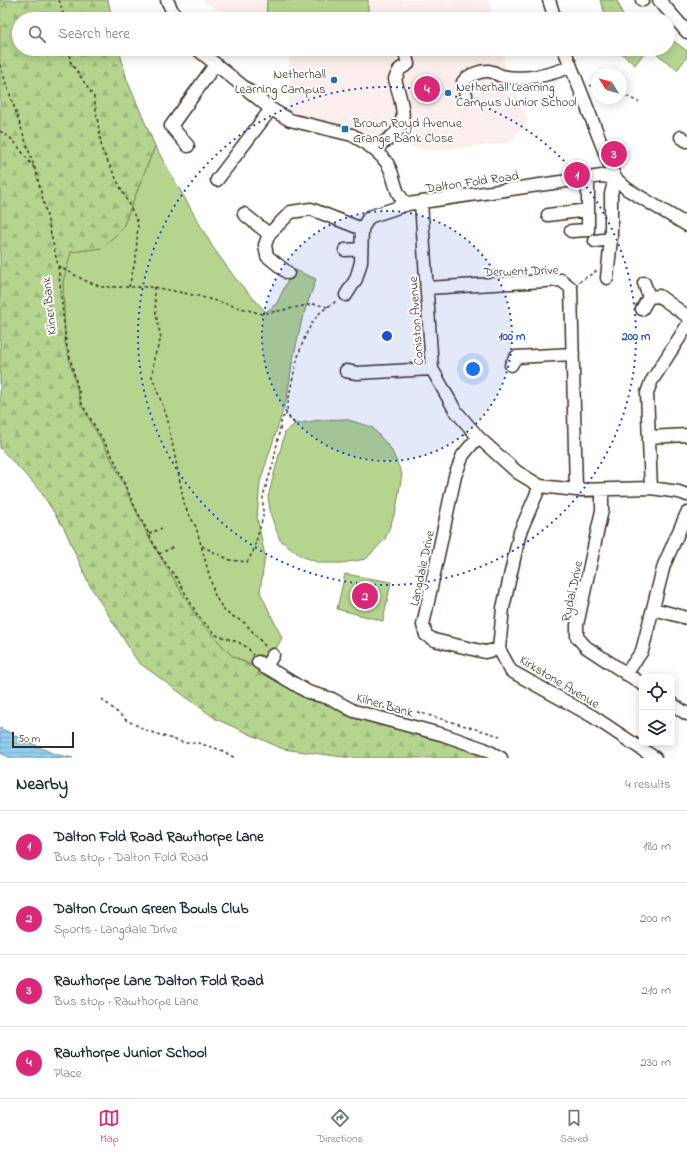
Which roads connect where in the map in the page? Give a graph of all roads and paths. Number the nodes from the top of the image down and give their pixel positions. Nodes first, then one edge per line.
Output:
1 (59, 0) edge
2 (167, 0) edge
3 (548, 0) edge
4 (659, 0) edge
5 (63, 12) edge
6 (173, 12) edge
7 (552, 12) edge
8 (670, 12) edge
9 (675, 18) edge
10 (687, 32) edge
11 (70, 56) edge
12 (205, 56) edge
13 (406, 56) edge
14 (566, 56) edge
15 (0, 65) edge
16 (215, 65) junction
17 (570, 67) junction
18 (466, 95) dead end
19 (627, 97) edge
20 (638, 102) dead end
21 (271, 108) junction
22 (0, 131) edge
23 (188, 146) dead end
24 (374, 149) junction
25 (36, 172) junction
26 (615, 178) junction
27 (588, 179) junction
28 (218, 180) dead end
29 (421, 202) junction
30 (408, 204) junction
31 (588, 210) junction
32 (244, 214) dead end
33 (548, 215) dead end
34 (687, 225) edge
35 (362, 229) junction
36 (571, 231) dead end
37 (270, 234) junction
38 (611, 239) junction
39 (595, 241) dead end
40 (345, 250) dead end
41 (361, 250) junction
42 (608, 264) junction
43 (58, 266) junction
44 (288, 272) dead end
45 (607, 278) dead end
46 (644, 283) dead end
47 (129, 287) junction
48 (154, 287) junction
49 (427, 288) junction
50 (571, 288) junction
51 (346, 295) joint
52 (649, 297) junction
53 (328, 307) junction
54 (642, 309) dead end
55 (687, 316) edge
56 (687, 326) edge
57 (573, 354) junction
58 (511, 365) dead end
59 (432, 369) junction
60 (346, 371) dead end
61 (286, 415) junction
62 (295, 424) dead end
63 (687, 435) edge
64 (478, 437) junction
65 (649, 437) junction
66 (540, 486) junction
67 (651, 488) junction
68 (576, 490) junction
69 (602, 490) junction
70 (687, 495) edge
71 (687, 513) edge
72 (162, 528) dead end
73 (149, 534) junction
74 (202, 546) junction
75 (173, 547) dead end
76 (159, 554) junction
77 (654, 609) junction
78 (687, 618) edge
79 (499, 649) junction
80 (273, 655) joint
81 (262, 665) junction
82 (626, 674) junction
83 (639, 682) edge
84 (102, 699) dead end
85 (397, 706) dead end
86 (675, 706) edge
87 (687, 714) edge
88 (500, 736) dead end
89 (236, 758) edge
90 (501, 758) edge
91 (654, 758) edge

1 - 5 path
2 - 6 street
3 - 7 street
4 - 8 street
9 - 10 street
11 - 47 path
12 - 16 street
13 - 24 street
14 - 17 street
15 - 25 path, Kilner Bank
16 - 21 street
16 - 23 street
17 - 18 street
17 - 26 street
19 - 20 path
21 - 24 street
21 - 28 street
22 - 25 path
24 - 30 street
25 - 43 path, Kilner Bank
26 - 27 street, Dalton Fold Road
26 - 34 street
26 - 38 street
27 - 29 street, Dalton Fold Road
27 - 31 street
29 - 30 street, Dalton Fold Road
29 - 49 street, Coniston Avenue
30 - 35 street, Dalton Fold Road
31 - 33 street
31 - 36 street
32 - 37 street
35 - 37 street
35 - 41 street
37 - 44 street
38 - 39 street
38 - 42 street
40 - 41 street
41 - 51 street
42 - 45 street
42 - 50 path
43 - 47 path
43 - 73 path, Kilner Bank
46 - 52 street
47 - 48 path
48 - 53 path
48 - 74 path
49 - 50 street, Derwent Drive
49 - 59 street, Coniston Avenue
50 - 57 street, Derwent Drive
51 - 53 path
52 - 54 street
52 - 55 street
53 - 61 path
56 - 65 street
57 - 58 street
57 - 68 street, Derwent Drive
59 - 60 street
59 - 64 street, Coniston Avenue
61 - 62 path
61 - 74 path
63 - 65 street
64 - 66 street, Coniston Avenue
64 - 79 street, Langdale Drive
65 - 67 street
66 - 68 street, Coniston Avenue
66 - 79 street
67 - 69 street, Coniston Avenue
67 - 70 street, Coniston Avenue
68 - 69 street, Coniston Avenue
69 - 82 street, Rydal Drive
71 - 77 street
72 - 73 path
73 - 76 path, Kilner Bank
74 - 80 path
75 - 76 path
76 - 81 path, Kilner Bank
77 - 78 street
77 - 82 street
79 - 91 street, Kirkstone Avenue
80 - 81 street
81 - 90 street, Kilner Bank
82 - 83 street
84 - 89 path
85 - 88 path, Kilner Bank
86 - 87 street

